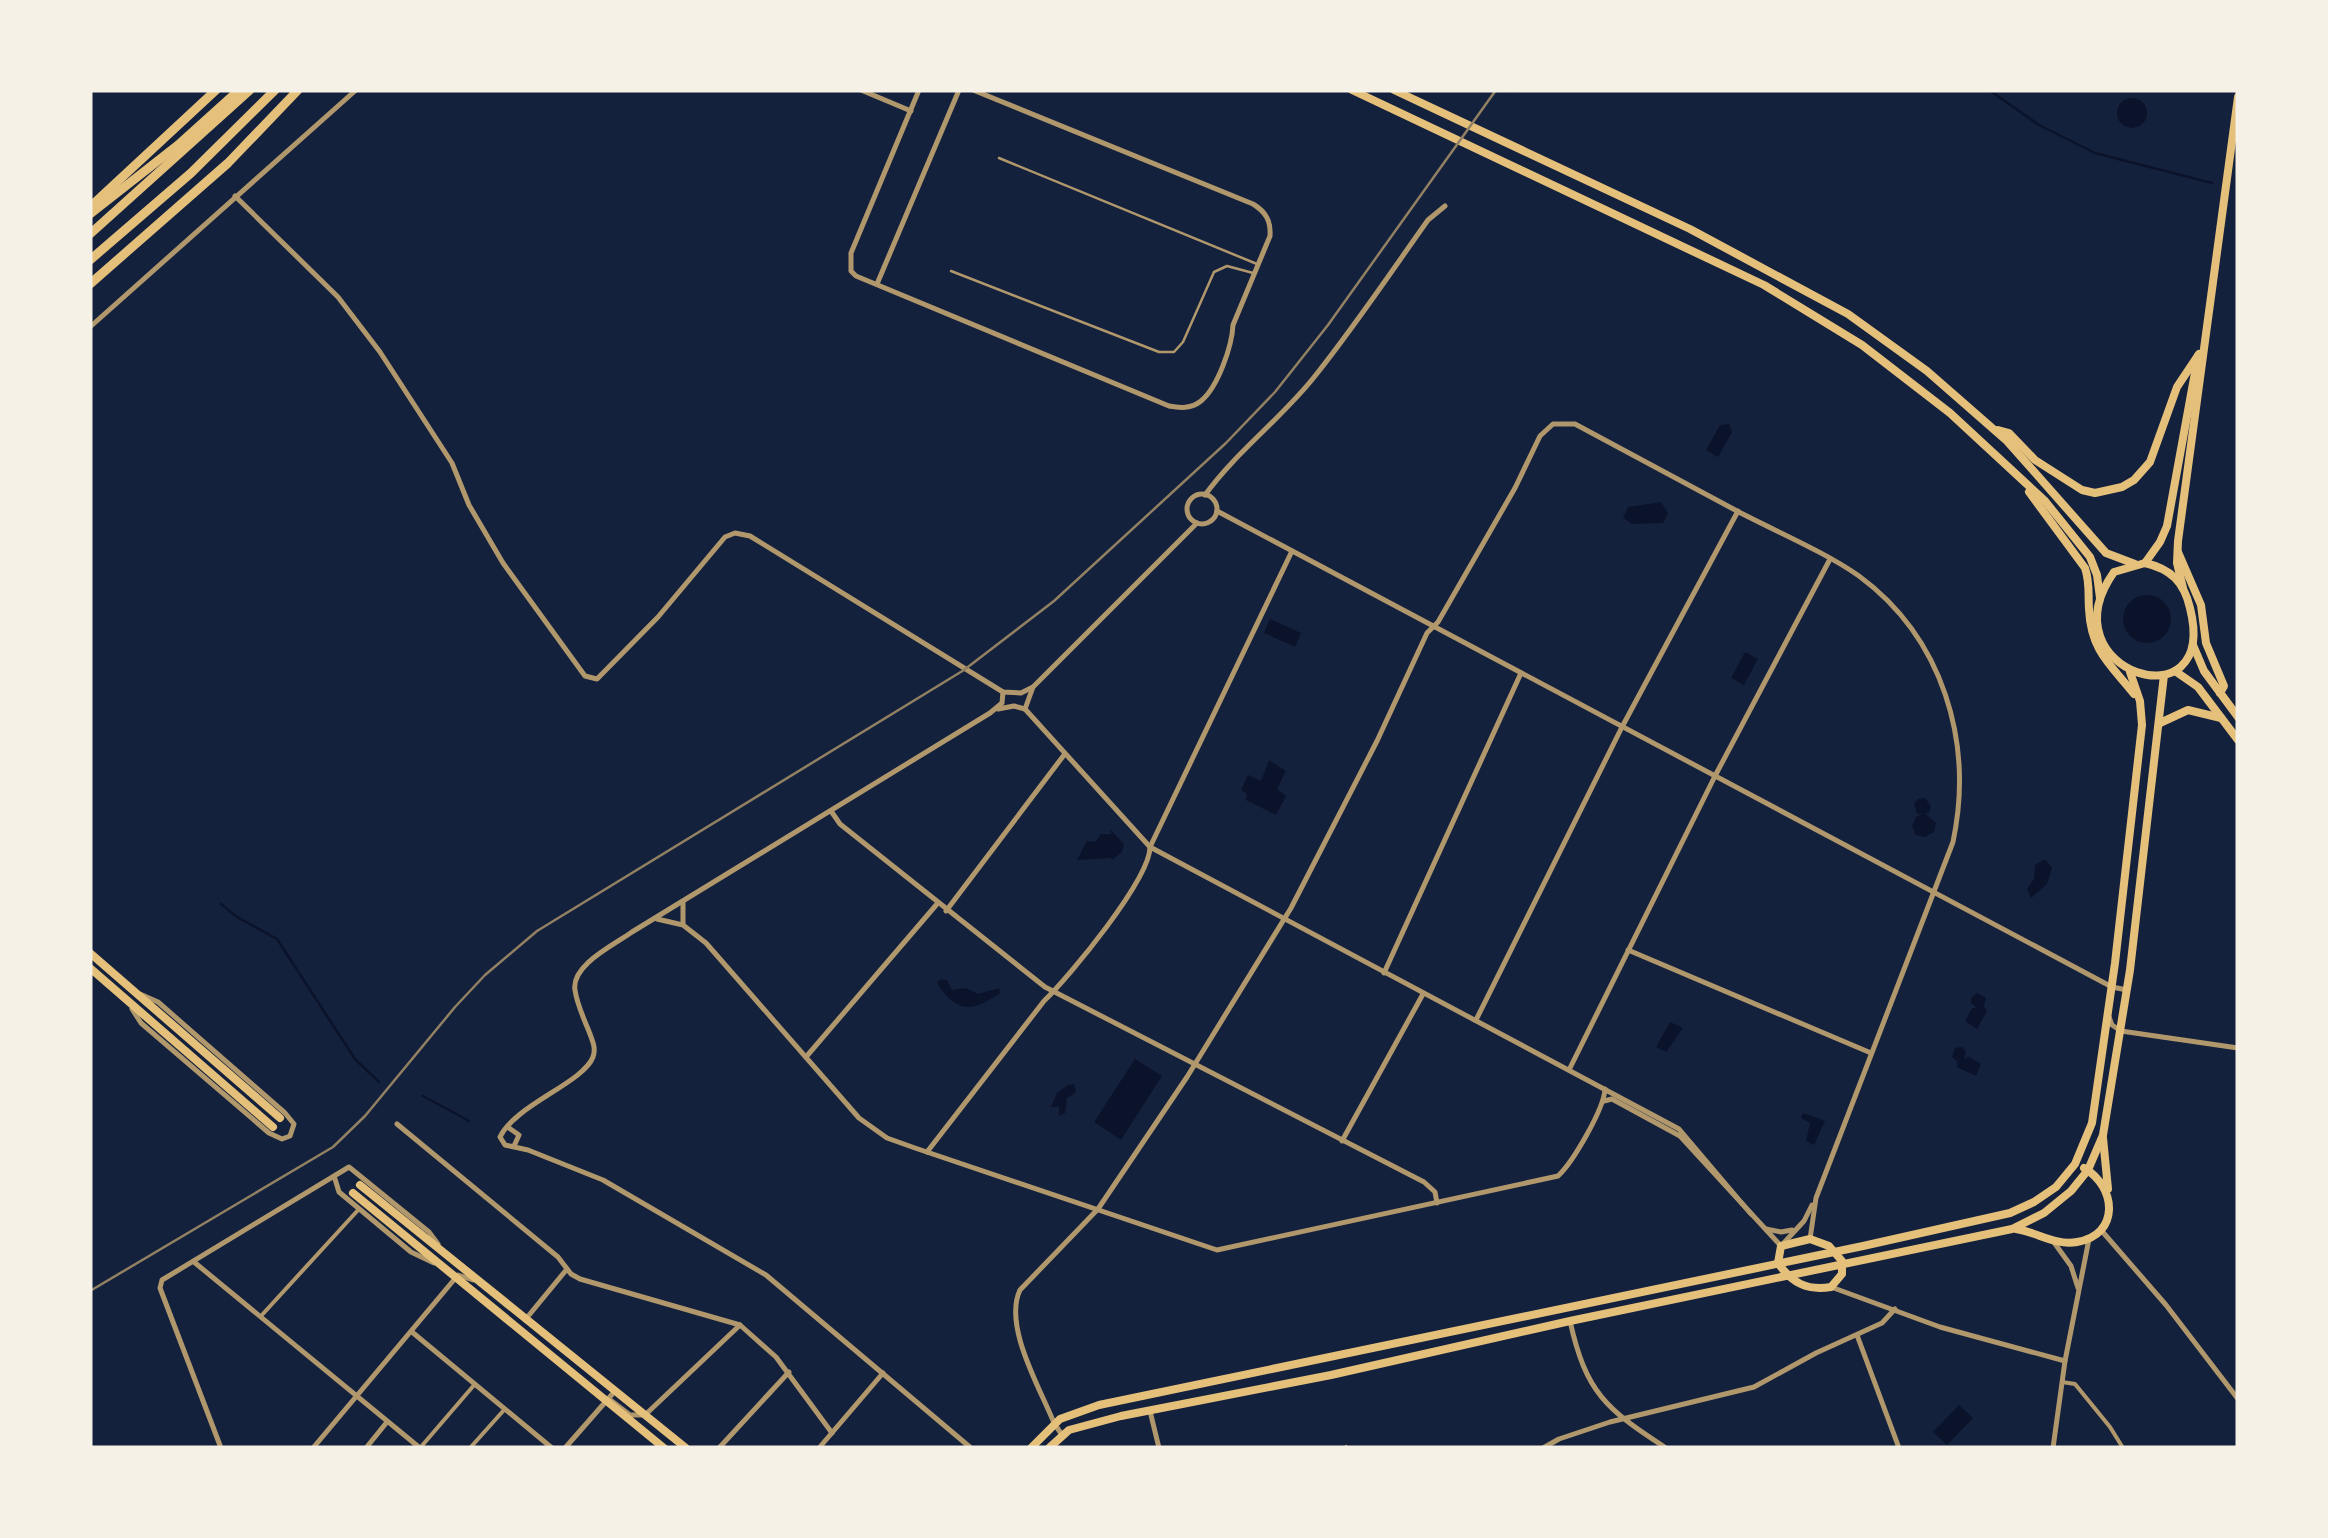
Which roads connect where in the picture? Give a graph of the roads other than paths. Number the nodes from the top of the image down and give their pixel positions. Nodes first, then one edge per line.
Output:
1 (216, 90) edge
2 (239, 90) edge
3 (250, 90) edge
4 (275, 90) edge
5 (300, 90) edge
6 (342, 90) edge
7 (356, 90) edge
8 (860, 90) edge
9 (919, 90) edge
10 (959, 90) edge
11 (973, 90) edge
12 (1352, 90) edge
13 (1394, 90) edge
14 (349, 96) junction
15 (2238, 96) edge
16 (910, 111) junction
17 (999, 158) dead end
18 (235, 196) junction
19 (1445, 206) dead end
20 (90, 210) edge
21 (90, 234) edge
22 (90, 260) edge
23 (1258, 264) junction
24 (951, 271) dead end
25 (1254, 274) junction
26 (90, 284) edge
27 (878, 284) junction
28 (2210, 318) junction
29 (90, 327) edge
30 (2199, 354) junction
31 (1994, 428) junction
32 (2026, 486) junction
33 (1205, 495) junction
34 (1216, 511) junction
35 (1738, 511) junction
36 (1197, 523) junction
37 (1292, 551) junction
38 (2178, 551) junction
39 (1830, 560) junction
40 (2140, 564) junction
41 (2183, 588) junction
42 (2100, 598) junction
43 (1434, 626) junction
44 (2193, 645) junction
45 (2175, 670) junction
46 (2130, 672) junction
47 (1521, 673) junction
48 (2164, 675) junction
49 (1034, 687) junction
50 (1003, 692) junction
51 (2220, 693) junction
52 (2140, 701) junction
53 (1025, 709) junction
54 (990, 713) junction
55 (2238, 717) edge
56 (2221, 718) junction
57 (2160, 723) junction
58 (1622, 727) junction
59 (2238, 740) edge
60 (1064, 755) junction
61 (1715, 776) junction
62 (830, 811) junction
63 (1150, 846) junction
64 (1933, 894) junction
65 (684, 902) junction
66 (937, 904) junction
67 (946, 911) junction
68 (657, 919) junction
69 (1284, 920) junction
70 (684, 925) junction
71 (1628, 950) junction
72 (90, 953) edge
73 (90, 968) edge
74 (1384, 973) junction
75 (2112, 987) junction
76 (132, 990) junction
77 (2127, 990) junction
78 (1053, 992) junction
79 (1423, 994) junction
80 (125, 998) junction
81 (2108, 1014) junction
82 (1476, 1021) junction
83 (2120, 1032) junction
84 (2238, 1048) edge
85 (1871, 1053) junction
86 (806, 1057) junction
87 (1194, 1066) junction
88 (1569, 1070) junction
89 (1605, 1090) junction
90 (1602, 1103) junction
91 (526, 1112) junction
92 (280, 1118) dead end
93 (397, 1124) dead end
94 (273, 1127) dead end
95 (509, 1128) junction
96 (2103, 1135) junction
97 (519, 1136) junction
98 (1342, 1141) junction
99 (514, 1146) junction
100 (528, 1150) junction
101 (927, 1152) junction
102 (2075, 1164) junction
103 (2088, 1170) junction
104 (336, 1176) junction
105 (360, 1185) dead end
106 (353, 1194) dead end
107 (2108, 1194) junction
108 (1816, 1198) junction
109 (1438, 1203) junction
110 (359, 1209) junction
111 (1098, 1209) junction
112 (1751, 1214) junction
113 (1763, 1228) junction
114 (2012, 1228) junction
115 (1792, 1230) junction
116 (2101, 1230) junction
117 (1810, 1239) junction
118 (2089, 1239) junction
119 (2053, 1241) junction
120 (1781, 1246) junction
121 (1836, 1252) junction
122 (447, 1257) junction
123 (194, 1262) junction
124 (1778, 1263) junction
125 (1843, 1264) junction
126 (440, 1266) junction
127 (566, 1269) junction
128 (456, 1276) junction
129 (1788, 1276) junction
130 (1831, 1286) junction
131 (2079, 1291) junction
132 (1610, 1299) junction
133 (498, 1300) junction
134 (1895, 1309) junction
135 (261, 1317) junction
136 (525, 1320) junction
137 (1570, 1320) junction
138 (740, 1324) junction
139 (411, 1331) junction
140 (1857, 1335) junction
141 (2064, 1361) junction
142 (788, 1372) junction
143 (883, 1373) junction
144 (2062, 1382) junction
145 (475, 1384) junction
146 (1170, 1390) junction
147 (358, 1397) junction
148 (610, 1397) junction
149 (2238, 1399) edge
150 (504, 1409) junction
151 (1150, 1411) junction
152 (645, 1415) junction
153 (1624, 1420) junction
154 (387, 1422) junction
155 (1051, 1426) junction
156 (832, 1433) junction
157 (1060, 1436) junction
158 (221, 1448) edge
159 (314, 1448) edge
160 (366, 1448) edge
161 (420, 1448) edge
162 (470, 1448) edge
163 (552, 1448) edge
164 (565, 1448) edge
165 (664, 1448) edge
166 (686, 1448) edge
167 (719, 1448) edge
168 (819, 1448) edge
169 (971, 1448) edge
170 (1031, 1448) edge
171 (1049, 1448) edge
172 (1159, 1448) edge
173 (1544, 1448) edge
174 (1666, 1448) edge
175 (1899, 1448) edge
176 (2053, 1448) edge
177 (2123, 1448) edge

1 - 20 highway
2 - 20 highway
3 - 21 highway
4 - 22 highway
5 - 26 highway
6 - 14 street
7 - 14 street
8 - 16 street
9 - 16 street
10 - 27 street
11 - 23 street
12 - 32 main road
13 - 31 main road
14 - 18 street
15 - 28 main road
16 - 27 street
17 - 23 lane
18 - 29 street
18 - 50 street
19 - 33 street
23 - 25 street
24 - 25 lane
25 - 27 street
28 - 30 main road
28 - 38 main road
30 - 31 main road
30 - 40 main road
31 - 40 main road
32 - 42 main road
32 - 52 main road
33 - 34 street
33 - 36 street
34 - 36 street
34 - 37 street
35 - 39 street
35 - 43 street
35 - 58 street
36 - 49 street
37 - 43 street
37 - 63 street
38 - 41 main road
38 - 51 main road
39 - 61 street
39 - 64 street
40 - 41 main road
40 - 42 main road
41 - 44 main road
42 - 46 main road
43 - 47 street
43 - 69 street
44 - 45 main road
44 - 51 main road
45 - 48 main road
45 - 56 main road
46 - 48 main road
46 - 52 main road
47 - 58 street
47 - 74 street
48 - 57 main road
49 - 50 street
49 - 53 street
50 - 54 street
51 - 55 main road
52 - 75 main road
53 - 54 street
53 - 60 street
54 - 62 street
56 - 57 main road
56 - 59 main road
57 - 77 main road
58 - 61 street
58 - 82 street
60 - 63 street
60 - 67 street
61 - 64 street
61 - 71 street
62 - 65 street
62 - 66 street
63 - 69 street
63 - 78 street
64 - 75 street
64 - 85 street
65 - 68 street
65 - 70 street
66 - 67 street
66 - 86 street
67 - 78 street
68 - 70 street
68 - 91 street
69 - 74 street
69 - 87 street
70 - 86 street
71 - 85 street
71 - 88 street
72 - 76 main road
73 - 80 main road
74 - 79 street
75 - 77 street
75 - 81 main road
76 - 80 street
76 - 92 main road
77 - 83 main road
78 - 87 street
78 - 101 street
79 - 82 street
79 - 98 street
80 - 94 main road
81 - 83 street
81 - 102 main road
82 - 88 street
83 - 84 street
83 - 96 main road
85 - 108 street
86 - 101 street
87 - 98 street
87 - 111 street
88 - 89 street
89 - 90 street
89 - 112 street
90 - 109 street
90 - 112 street
91 - 95 street
91 - 97 street
93 - 127 street
95 - 97 street
95 - 99 street
96 - 103 main road
96 - 107 main road
97 - 99 street
97 - 100 street
98 - 109 street
99 - 100 street
100 - 143 street
101 - 111 street
102 - 103 main road
102 - 121 main road
103 - 107 main road
103 - 114 main road
104 - 110 street
104 - 122 street
104 - 123 street
105 - 122 main road
106 - 126 main road
107 - 116 main road
108 - 115 street
108 - 117 street
109 - 111 street
110 - 126 street
110 - 135 street
111 - 155 street
112 - 113 street
113 - 115 street
113 - 120 street
114 - 119 main road
114 - 125 main road
115 - 120 street
116 - 118 main road
116 - 149 street
117 - 120 main road
117 - 121 main road
118 - 119 main road
118 - 131 street
119 - 131 street
120 - 124 main road
121 - 124 main road
121 - 125 main road
122 - 133 main road
123 - 135 street
123 - 158 street
124 - 129 main road
124 - 132 main road
125 - 129 main road
125 - 130 main road
126 - 128 main road
127 - 136 street
127 - 138 street
128 - 133 street
128 - 139 street
128 - 148 main road
129 - 130 main road
129 - 137 main road
130 - 134 street
131 - 141 street
132 - 137 main road
132 - 146 main road
133 - 136 main road
134 - 140 street
134 - 141 street
135 - 147 street
136 - 148 main road
137 - 151 main road
137 - 153 street
138 - 142 street
138 - 152 street
139 - 145 street
139 - 147 street
140 - 153 street
140 - 175 street
141 - 144 street
142 - 156 street
142 - 167 street
143 - 156 street
143 - 169 street
144 - 176 street
144 - 177 street
145 - 150 street
145 - 161 street
146 - 151 main road
146 - 155 main road
147 - 154 street
147 - 159 street
148 - 152 main road
148 - 164 street
148 - 165 main road
150 - 162 street
150 - 163 street
151 - 157 main road
151 - 172 street
152 - 166 main road
153 - 173 street
153 - 174 street
154 - 160 street
154 - 161 street
155 - 157 street
155 - 170 main road
156 - 168 street
157 - 171 main road

